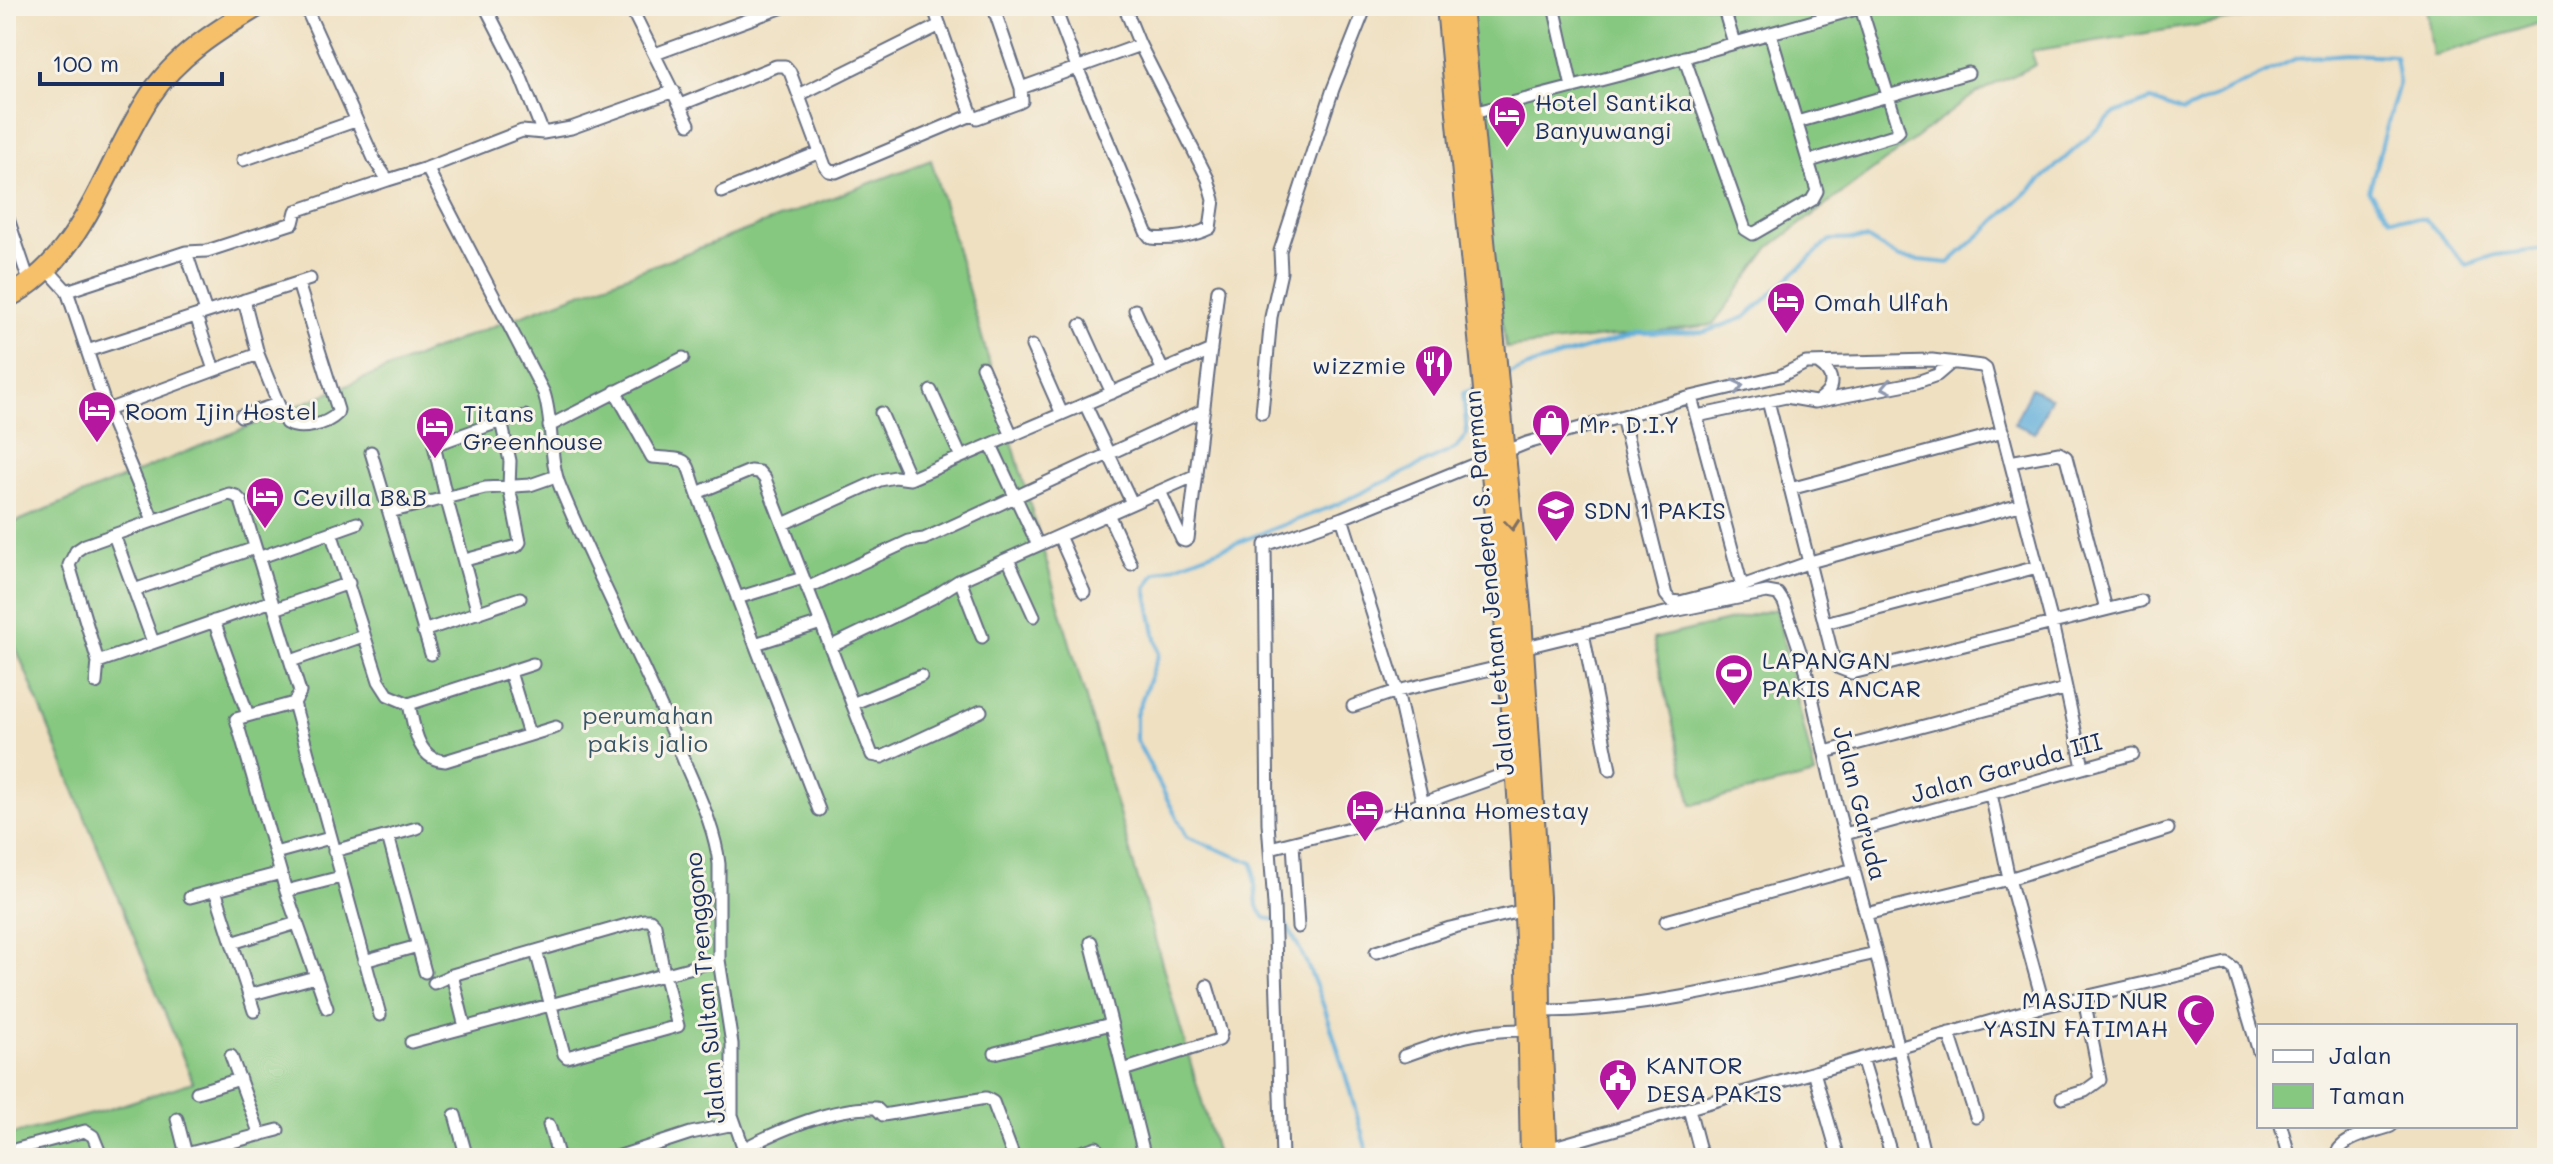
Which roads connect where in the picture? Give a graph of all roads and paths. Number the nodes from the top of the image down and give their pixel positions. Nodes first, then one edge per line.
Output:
1 (236, 6) edge
2 (258, 6) edge
3 (305, 6) edge
4 (485, 6) edge
5 (630, 6) edge
6 (786, 6) edge
7 (933, 6) edge
8 (993, 6) edge
9 (1054, 6) edge
10 (1124, 6) edge
11 (1366, 6) edge
12 (1447, 6) edge
13 (1461, 6) edge
14 (1554, 6) edge
15 (1723, 6) edge
16 (1864, 7) edge
17 (1821, 12) edge
18 (940, 25) junction
19 (1770, 33) junction
20 (1734, 43) junction
21 (1140, 45) junction
22 (655, 54) junction
23 (1684, 57) junction
24 (1077, 67) junction
25 (1968, 73) dead end
26 (1572, 87) junction
27 (1021, 88) junction
28 (674, 91) junction
29 (799, 95) junction
30 (1888, 95) junction
31 (680, 105) junction
32 (1473, 113) junction
33 (972, 115) junction
34 (355, 121) junction
35 (1797, 122) junction
36 (689, 124) dead end
37 (543, 133) junction
38 (820, 152) junction
39 (243, 160) dead end
40 (1810, 161) junction
41 (427, 168) junction
42 (388, 180) junction
43 (722, 192) dead end
44 (6, 213) edge
45 (186, 252) junction
46 (47, 269) junction
47 (27, 275) junction
48 (310, 279) dead end
49 (298, 283) junction
50 (6, 286) edge
51 (1218, 290) dead end
52 (67, 291) junction
53 (6, 298) edge
54 (244, 300) junction
55 (1135, 310) dead end
56 (201, 314) junction
57 (1081, 325) dead end
58 (1485, 337) junction
59 (1032, 346) dead end
60 (1211, 350) junction
61 (87, 351) junction
62 (258, 354) junction
63 (683, 358) dead end
64 (1951, 363) junction
65 (1818, 364) junction
66 (982, 367) dead end
67 (214, 370) junction
68 (1163, 371) junction
69 (615, 391) junction
70 (931, 391) dead end
71 (1112, 393) junction
72 (1691, 397) junction
73 (1819, 400) junction
74 (1768, 401) junction
75 (278, 404) junction
76 (1085, 404) junction
77 (107, 410) junction
78 (1204, 410) junction
79 (881, 413) dead end
80 (1262, 413) dead end
81 (1062, 414) junction
82 (241, 416) dead end
83 (525, 416) dead end
84 (1697, 416) junction
85 (1622, 417) junction
86 (501, 421) junction
87 (549, 426) junction
88 (2003, 432) junction
89 (1012, 436) junction
90 (991, 445) junction
91 (371, 452) dead end
92 (1497, 452) junction
93 (1108, 454) junction
94 (961, 457) junction
95 (2010, 462) junction
96 (1196, 475) junction
97 (556, 476) junction
98 (910, 479) junction
99 (520, 486) junction
100 (1790, 489) junction
101 (1160, 491) junction
102 (697, 493) junction
103 (446, 497) junction
104 (1016, 497) junction
105 (1132, 503) junction
106 (2020, 505) junction
107 (149, 509) junction
108 (389, 512) junction
109 (1108, 514) junction
110 (1342, 518) junction
111 (357, 523) dead end
112 (783, 524) junction
113 (331, 532) junction
114 (114, 535) junction
115 (1059, 536) junction
116 (1038, 545) junction
117 (257, 553) junction
118 (1008, 559) junction
119 (465, 560) junction
120 (1810, 562) junction
121 (1131, 564) dead end
122 (2037, 567) junction
123 (960, 580) junction
124 (349, 583) junction
125 (805, 583) junction
126 (1742, 586) junction
127 (134, 590) junction
128 (1084, 592) dead end
129 (520, 598) dead end
130 (737, 598) junction
131 (2141, 601) dead end
132 (273, 605) junction
133 (2106, 609) junction
134 (478, 613) junction
135 (1034, 616) dead end
136 (214, 621) junction
137 (821, 623) junction
138 (1825, 623) junction
139 (2052, 623) junction
140 (423, 631) junction
141 (1583, 633) junction
142 (363, 636) junction
143 (982, 637) dead end
144 (153, 642) junction
145 (755, 644) junction
146 (830, 647) junction
147 (1522, 648) junction
148 (431, 654) dead end
149 (291, 661) junction
150 (98, 662) junction
151 (533, 664) dead end
152 (1508, 665) junction
153 (510, 672) junction
154 (921, 676) dead end
155 (96, 683) dead end
156 (2065, 689) junction
157 (1397, 691) junction
158 (294, 703) junction
159 (409, 704) junction
160 (852, 704) junction
161 (1353, 706) dead end
162 (981, 711) dead end
163 (248, 715) junction
164 (556, 727) dead end
165 (529, 735) junction
166 (1825, 752) junction
167 (2133, 754) dead end
168 (2083, 767) junction
169 (1516, 770) junction
170 (1610, 770) dead end
171 (1991, 794) junction
172 (1423, 805) junction
173 (819, 810) dead end
174 (417, 828) dead end
175 (2168, 829) dead end
176 (1845, 834) junction
177 (388, 836) junction
178 (330, 838) junction
179 (1293, 843) junction
180 (1270, 848) junction
181 (334, 851) junction
182 (275, 853) junction
183 (1854, 869) junction
184 (281, 873) junction
185 (341, 877) junction
186 (2009, 879) junction
187 (215, 890) junction
188 (286, 891) junction
189 (190, 897) dead end
190 (1525, 910) junction
191 (1866, 914) junction
192 (1666, 921) dead end
193 (297, 923) junction
194 (1298, 927) dead end
195 (1091, 942) dead end
196 (232, 943) junction
197 (418, 946) junction
198 (536, 951) junction
199 (1376, 952) dead end
200 (1876, 953) junction
201 (719, 960) junction
202 (364, 961) junction
203 (425, 972) dead end
204 (664, 974) junction
205 (452, 975) junction
206 (315, 977) junction
207 (434, 983) dead end
208 (1207, 986) dead end
209 (249, 995) junction
210 (2084, 999) junction
211 (550, 1003) junction
212 (2044, 1006) junction
213 (327, 1008) dead end
214 (254, 1011) dead end
215 (1540, 1011) junction
216 (380, 1015) dead end
217 (1111, 1024) junction
218 (465, 1027) junction
219 (1527, 1030) junction
220 (1949, 1033) junction
221 (411, 1042) dead end
222 (2257, 1045) edge
223 (1897, 1048) junction
224 (995, 1053) dead end
225 (231, 1056) dead end
226 (1404, 1056) dead end
227 (1862, 1058) junction
228 (1123, 1070) junction
229 (1814, 1072) junction
230 (240, 1079) junction
231 (197, 1092) dead end
232 (2062, 1098) dead end
233 (1689, 1109) junction
234 (455, 1115) dead end
235 (1976, 1117) dead end
236 (177, 1119) dead end
237 (734, 1124) junction
238 (549, 1125) dead end
239 (2282, 1128) edge
240 (2385, 1128) edge
241 (278, 1130) dead end
242 (260, 1135) junction
243 (1096, 1147) dead end
244 (6, 1152) edge
245 (745, 1154) edge
246 (1541, 1155) edge
247 (186, 1156) edge
248 (1010, 1157) edge
249 (1892, 1157) edge
250 (102, 1158) edge
251 (467, 1158) edge
252 (559, 1158) edge
253 (614, 1158) edge
254 (1063, 1158) edge
255 (1145, 1158) edge
256 (1282, 1158) edge
257 (1702, 1158) edge
258 (1839, 1158) edge
259 (1925, 1158) edge
260 (2290, 1158) edge
261 (2335, 1158) edge

1 - 47 highway
2 - 46 highway
3 - 34 street
4 - 37 street
5 - 22 street
6 - 22 street
7 - 18 street
8 - 27 street
9 - 24 street
10 - 21 street
11 - 80 street
12 - 58 highway, Jalan Letnan Jenderal S. Parman
13 - 32 highway, Jalan Letnan Jenderal S. Parman
14 - 26 street
15 - 20 street
16 - 17 street
16 - 30 street
17 - 19 street
18 - 29 street
18 - 33 street
19 - 20 street
19 - 35 street
20 - 23 street
21 - 24 street
21 - 24 street
22 - 28 street
23 - 26 street
23 - 40 street
24 - 27 street
25 - 30 street
26 - 32 street
27 - 33 street
28 - 31 street
28 - 37 street
29 - 31 street
29 - 38 street
30 - 35 street
30 - 40 street
31 - 36 street
32 - 58 highway, Jalan Letnan Jenderal S. Parman
33 - 38 street
34 - 39 street
34 - 42 street
35 - 40 street
37 - 41 street
38 - 43 street
41 - 42 street
41 - 87 street, Jalan Sultan Trenggono
42 - 45 street
44 - 47 street
45 - 52 street
45 - 56 street
46 - 52 street
46 - 53 highway
47 - 50 highway
48 - 49 street
49 - 54 street
49 - 75 street
51 - 60 street
52 - 61 street
54 - 56 street
54 - 62 street
55 - 68 street
56 - 61 street
56 - 67 street
57 - 71 street
58 - 92 highway, Jalan Letnan Jenderal S. Parman
59 - 81 street
60 - 68 street
60 - 78 street
61 - 77 street
62 - 67 street
62 - 75 street
63 - 69 street
64 - 65 street
64 -> 73 street
64 - 88 street
72 -> 65 street
65 - 73 street
66 - 89 street
67 - 77 street
68 - 71 street
69 - 87 street
69 - 102 street
70 - 94 street
71 - 76 street
72 - 84 street
72 - 85 street
73 - 74 street
74 - 84 street
74 - 100 street
75 - 82 street
76 - 81 street
76 - 93 street
77 - 107 street
78 - 93 street
78 - 96 street
79 - 98 street
81 - 89 street
83 - 86 street
84 - 126 street
85 - 92 street
85 - 126 street
86 - 99 street
86 - 103 street
87 - 97 street, Jalan Sultan Trenggono
88 - 95 street
88 - 100 street
89 - 90 street
90 - 94 street
90 - 104 street
91 - 108 street
92 - 110 street
92 -> 147 highway, Jalan Letnan Jenderal S. Parman
92 - 152 highway, Jalan Letnan Jenderal S. Parman
93 - 104 street
93 - 105 street
94 - 98 street
95 - 106 street
95 - 133 street
96 - 101 street
96 - 101 street
97 - 99 street
97 - 201 street, Jalan Sultan Trenggono
98 - 112 street
99 - 103 street
99 - 119 street
100 - 120 street
101 - 105 street
102 - 112 street
102 - 130 street
103 - 108 street
103 - 119 street
104 - 116 street
104 - 125 street
105 - 109 street
106 - 120 street
106 - 122 street
107 - 114 street
107 - 117 street
108 - 140 street
109 - 115 street
109 - 121 street
110 - 157 street
110 - 180 street
111 - 113 street
112 - 125 street
113 - 117 street
113 - 124 street
114 - 127 street
114 - 150 street
115 - 116 street
115 - 128 street
116 - 118 street
117 - 127 street
117 - 132 street
118 - 123 street
118 - 135 street
119 - 134 street
120 - 126 street
120 - 138 street
122 - 138 street
122 - 139 street
123 - 143 street
123 - 146 street
124 - 132 street
124 - 142 street
125 - 130 street
125 - 137 street
127 - 144 street
129 - 134 street
130 - 145 street
131 - 133 street
132 - 136 street
132 - 149 street
133 - 139 street
134 - 140 street
136 - 144 street
136 - 163 street
137 - 145 street
137 - 146 street
138 - 139 street
139 - 156 street
140 - 148 street
141 - 147 street, Jalan Garuda
141 - 166 street, Jalan Garuda
141 - 170 street
142 - 149 street
142 - 159 street
144 - 150 street
145 - 173 street
146 - 160 street
147 - 215 highway, Jalan Letnan Jenderal S. Parman
149 - 158 street
150 - 155 street
151 - 153 street
152 - 157 street
152 - 169 highway, Jalan Letnan Jenderal S. Parman
153 - 159 street
153 - 165 street
154 - 160 street
156 - 166 street
156 - 168 street
157 - 161 street
157 - 172 street
158 - 163 street
158 - 178 street
159 - 165 street
160 - 162 street
163 - 182 street
164 - 165 street
166 - 176 street, Jalan Garuda
167 - 168 street, Jalan Garuda III
168 - 171 street, Jalan Garuda III
169 - 172 street
169 - 190 highway, Jalan Letnan Jenderal S. Parman
171 - 176 street, Jalan Garuda III
171 - 186 street
172 - 179 street
174 - 177 street
175 - 186 street
176 - 183 street, Jalan Garuda
177 - 181 street
177 - 197 street
178 - 181 street
178 - 182 street
179 - 180 street
179 - 194 street
180 - 256 street
181 - 185 street
182 - 184 street
183 - 191 street, Jalan Garuda
183 - 192 street
184 - 187 street
184 - 188 street
185 - 188 street
185 - 202 street
186 - 191 street
186 - 212 street
187 - 189 street
187 - 196 street
188 - 193 street
190 - 199 street
190 - 219 highway, Jalan Letnan Jenderal S. Parman
191 - 200 street, Jalan Garuda
193 - 196 street
193 - 206 street
195 - 217 street
196 - 209 street
197 - 202 street
197 - 203 street
198 - 204 street
198 - 205 street
198 - 211 street
200 - 215 street
200 - 223 street, Jalan Garuda
201 - 204 street
201 - 237 street, Jalan Sultan Trenggono
202 - 216 street
204 - 211 street
204 - 211 street
205 - 207 street
205 - 218 street
206 - 209 street
206 - 213 street
208 - 228 street
209 - 214 street
210 - 212 street
210 - 222 street
210 - 232 street
211 - 218 street
212 - 220 street
215 - 246 highway, Jalan Letnan Jenderal S. Parman
217 - 224 street
217 - 228 street
218 - 221 street
219 - 226 street
219 - 246 highway, Jalan Letnan Jenderal S. Parman
220 - 223 street
220 - 235 street
223 - 227 street
223 - 259 street, Jalan Garuda
225 - 230 street
227 - 229 street
227 - 249 street
228 - 255 street
229 - 233 street
229 - 258 street
230 - 231 street
230 - 242 street
233 - 246 street
233 - 257 street
234 - 251 street
236 - 247 street
237 - 245 street, Jalan Sultan Trenggono
237 - 253 street
238 - 252 street
239 - 260 street
240 - 261 street
241 - 242 street
242 - 247 street
243 - 254 street
244 - 250 street
245 - 248 street

